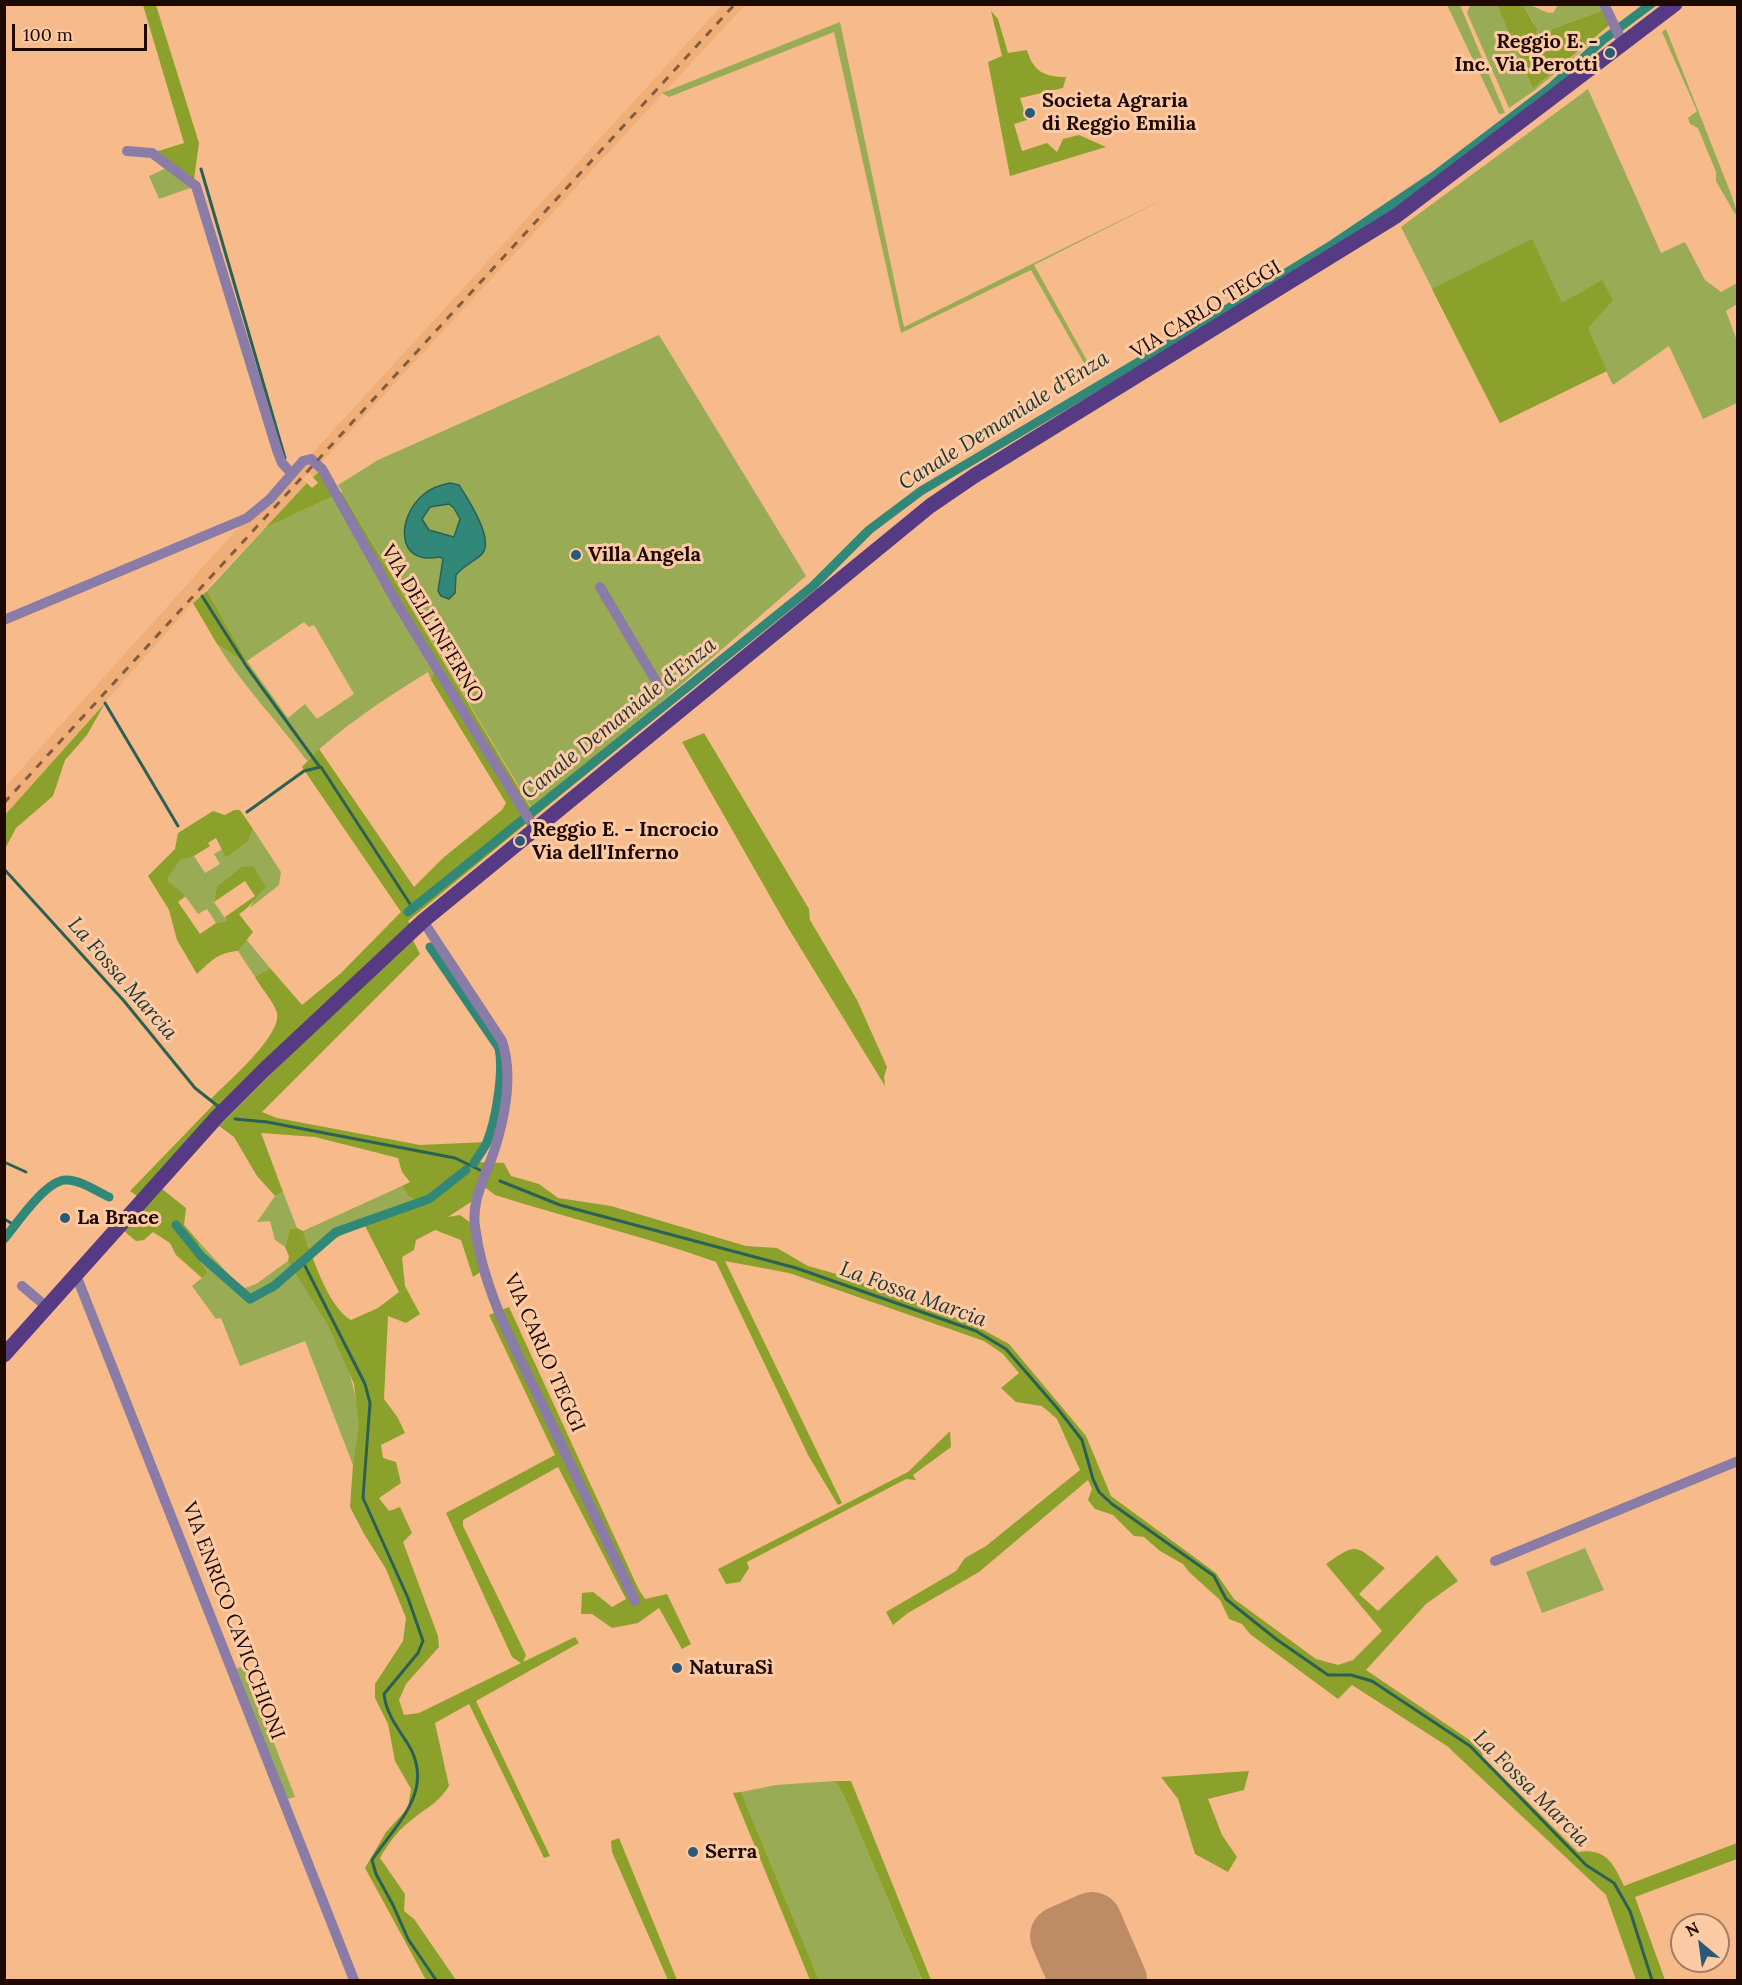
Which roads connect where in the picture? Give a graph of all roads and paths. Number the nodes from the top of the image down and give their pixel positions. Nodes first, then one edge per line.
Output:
1 (1604, 4) edge
2 (1675, 4) edge
3 (1618, 34) junction
4 (128, 151) dead end
5 (292, 474) junction
6 (600, 587) dead end
7 (4, 620) edge
8 (660, 688) dead end
9 (532, 825) junction
10 (423, 921) junction
11 (76, 1275) junction
12 (22, 1286) dead end
13 (47, 1306) junction
14 (4, 1355) edge
15 (1737, 1461) edge
16 (1495, 1561) dead end
17 (635, 1601) dead end
18 (354, 1980) edge

1 - 3 street
2 - 3 main road, VIA CARLO TEGGI
3 - 9 main road, VIA CARLO TEGGI
4 - 5 street
5 - 7 street, VIA DELL'INFERNO
5 - 9 street, VIA DELL'INFERNO
6 - 8 street
9 - 10 main road, VIA CARLO TEGGI
10 - 11 main road, VIA CARLO TEGGI
10 - 17 street, VIA CARLO TEGGI
11 - 13 main road, VIA CARLO TEGGI
11 - 18 street, VIA ENRICO CAVICCHIONI
12 - 13 street
13 - 14 main road, VIA CARLO TEGGI
15 - 16 street

